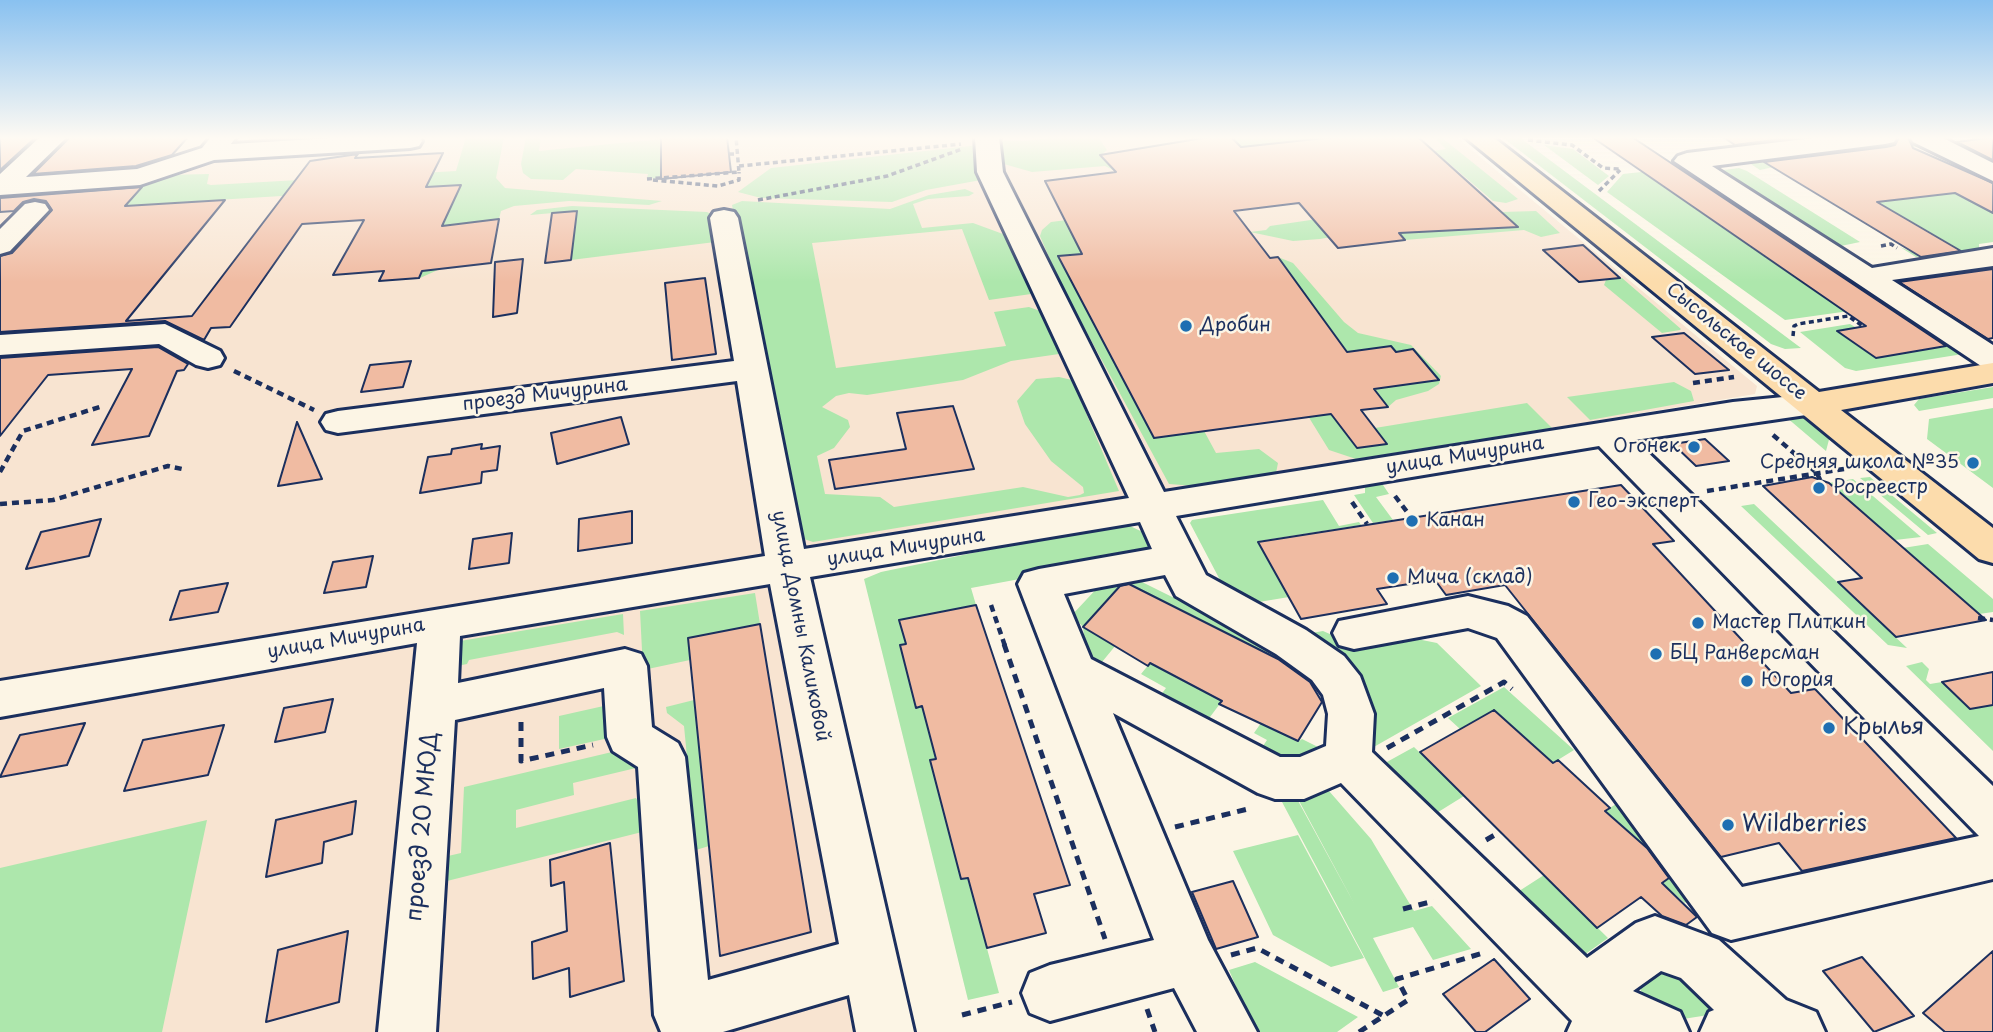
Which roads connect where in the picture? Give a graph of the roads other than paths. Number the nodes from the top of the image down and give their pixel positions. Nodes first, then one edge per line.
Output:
1 (26, 185) edge
2 (996, 185) edge
3 (1537, 185) edge
4 (1724, 185) edge
5 (0, 187) edge
6 (35, 209) dead end
7 (724, 218) dead end
8 (0, 245) edge
9 (1887, 255) dead end
10 (1993, 257) edge
11 (0, 345) edge
12 (208, 358) road end
13 (1993, 359) edge
14 (752, 369) junction
15 (1993, 373) edge
16 (1812, 404) junction
17 (338, 422) road end
18 (1607, 433) junction
19 (1151, 508) junction
20 (1993, 549) edge
21 (1177, 559) junction
22 (787, 568) junction
23 (440, 623) junction
24 (1354, 633) dead end
25 (1071, 669) junction
26 (0, 699) edge
27 (433, 706) junction
28 (1361, 756) junction
29 (1993, 820) edge
30 (1993, 856) edge
31 (870, 962) junction
32 (1189, 962) junction
33 (1050, 993) road end
34 (1613, 1020) edge
35 (1764, 1029) edge
36 (407, 1032) edge
37 (885, 1032) edge
38 (1228, 1032) edge

1 - 5 street
2 - 19 street
3 - 16 main road, Сысольское шоссе
4 - 13 street
6 - 8 street
7 - 14 street, улица Домны Каликовой
9 - 10 street
11 - 12 street
14 - 17 street, проезд Мичурина
14 - 22 street, улица Домны Каликовой
15 - 16 main road
16 - 18 street, улица Мичурина
16 - 20 main road, Сысольское шоссе
18 - 19 street, улица Мичурина
18 - 29 street
19 - 21 street
19 - 22 street, улица Мичурина
21 - 25 street
21 - 28 street
22 - 23 street, улица Мичурина
22 - 31 street, улица Домны Каликовой
23 - 26 street, улица Мичурина
23 - 27 street, проезд 20 МЮД
24 - 30 street
25 - 28 street
25 - 32 street
27 - 31 street
27 - 36 street, проезд 20 МЮД
28 - 34 street
31 - 37 street, улица Домны Каликовой
32 - 33 street
32 - 38 street
34 - 35 street

